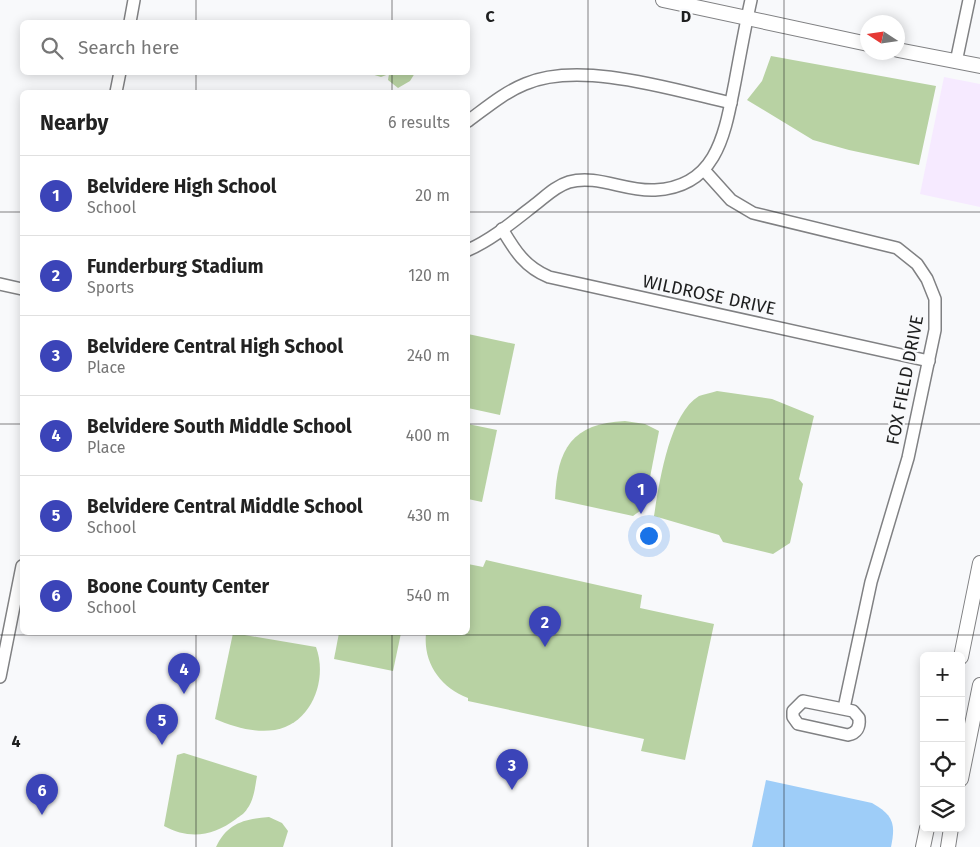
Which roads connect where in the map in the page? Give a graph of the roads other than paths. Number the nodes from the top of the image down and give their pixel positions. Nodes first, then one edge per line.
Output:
1 (134, 0) edge
2 (663, 0) edge
3 (751, 0) edge
4 (969, 0) edge
5 (747, 18) junction
6 (130, 20) edge
7 (860, 42) edge
8 (905, 51) edge
9 (956, 62) junction
10 (980, 66) edge
11 (119, 75) edge
12 (116, 90) edge
13 (731, 103) junction
14 (470, 119) edge
15 (704, 170) junction
16 (502, 230) junction
17 (470, 249) edge
18 (0, 284) edge
19 (20, 289) edge
20 (928, 361) junction
21 (980, 563) edge
22 (20, 575) edge
23 (962, 652) edge
24 (2, 658) edge
25 (0, 677) edge
26 (980, 685) edge
27 (844, 708) junction
28 (965, 759) edge
29 (926, 832) edge
30 (950, 832) edge
31 (923, 847) edge
32 (948, 847) edge

1 - 6 street
2 - 5 main road
3 - 5 street
4 - 9 street
5 - 7 main road
5 - 13 street
8 - 9 main road
9 - 10 main road
11 - 12 street
13 - 14 street
13 - 15 street
15 - 16 street
15 - 20 street, FOX FIELD DRIVE
16 - 17 street
16 - 20 street, WILDROSE DRIVE
18 - 19 street
20 - 27 street, FOX FIELD DRIVE
21 - 23 main road
22 - 24 street
24 - 25 street
26 - 28 main road
27 - 27 street
29 - 31 main road
30 - 32 main road

